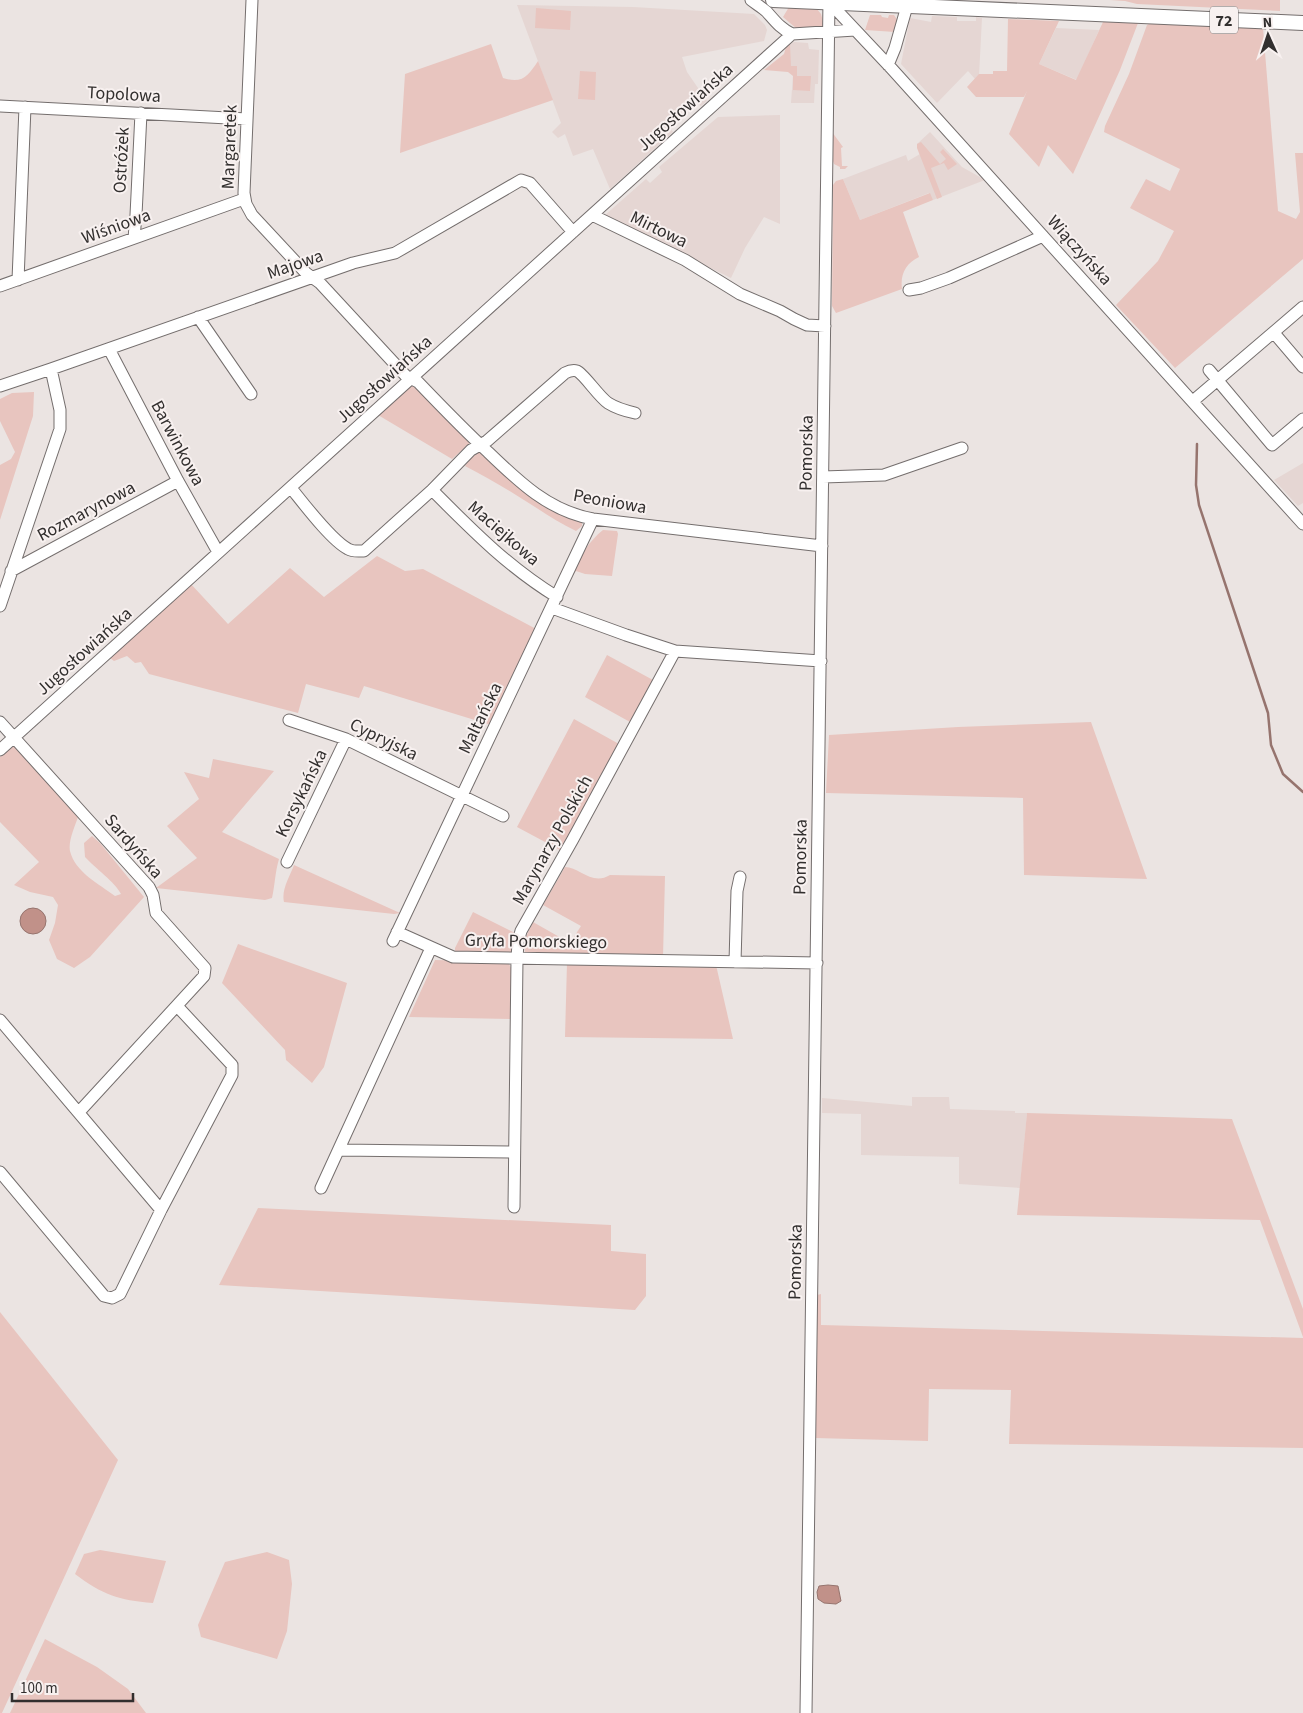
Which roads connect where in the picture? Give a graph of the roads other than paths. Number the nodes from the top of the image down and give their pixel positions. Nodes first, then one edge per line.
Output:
1 (252, 0) edge
2 (750, 0) edge
3 (796, 1) edge
4 (829, 1) edge
5 (770, 6) edge
6 (907, 6) junction
7 (1303, 23) edge
8 (855, 30) junction
9 (828, 31) junction
10 (792, 34) junction
11 (888, 65) junction
12 (0, 106) edge
13 (25, 107) junction
14 (141, 113) junction
15 (247, 119) junction
16 (244, 199) junction
17 (592, 215) junction
18 (573, 232) junction
19 (1044, 236) junction
20 (134, 238) junction
21 (312, 277) junction
22 (18, 280) junction
23 (0, 286) edge
24 (909, 290) dead end
25 (1303, 307) edge
26 (198, 317) junction
27 (825, 326) junction
28 (1274, 333) junction
29 (109, 349) junction
30 (1303, 367) edge
31 (51, 370) junction
32 (1209, 370) dead end
33 (411, 379) junction
34 (1218, 381) junction
35 (0, 386) edge
36 (251, 394) dead end
37 (1193, 402) junction
38 (635, 413) dead end
39 (1303, 419) edge
40 (480, 445) junction
41 (962, 448) dead end
42 (823, 477) junction
43 (178, 481) junction
44 (291, 488) junction
45 (432, 490) junction
46 (593, 519) junction
47 (1303, 524) edge
48 (822, 546) junction
49 (218, 552) junction
50 (11, 571) junction
51 (557, 597) junction
52 (0, 606) edge
53 (552, 608) junction
54 (675, 651) junction
55 (821, 662) junction
56 (289, 720) dead end
57 (0, 722) edge
58 (14, 737) junction
59 (346, 739) junction
60 (0, 750) edge
61 (462, 796) junction
62 (503, 816) dead end
63 (287, 862) dead end
64 (740, 877) dead end
65 (431, 948) junction
66 (517, 959) junction
67 (735, 962) junction
68 (816, 964) junction
69 (177, 1006) junction
70 (1, 1024) edge
71 (79, 1112) junction
72 (339, 1150) junction
73 (514, 1152) junction
74 (0, 1172) edge
75 (321, 1188) dead end
76 (514, 1207) dead end
77 (162, 1210) junction
78 (806, 1713) edge

1 - 15 street, Margaretek
2 - 5 street
3 - 4 main road, 72
3 - 5 main road, 72
4 - 6 main road, 72
4 - 8 street, Wiączyńska
4 - 9 street, Pomorska
5 - 10 street
6 - 7 main road, 72
6 - 11 street
8 - 9 street
8 - 11 street, Wiączyńska
9 - 10 street
9 - 27 street, Pomorska
10 - 17 street, Jugosłowiańska
11 - 19 street, Wiączyńska
12 - 13 street, Topolowa
13 - 14 street, Topolowa
13 - 22 street
14 - 15 street, Topolowa
14 - 20 street, Ostróżek
15 - 16 street, Margaretek
16 - 20 street, Wiśniowa
16 - 21 street, Margaretek
17 - 18 street, Jugosłowiańska
17 - 27 street, Mirtowa
18 - 21 street, Majowa
18 - 33 street, Jugosłowiańska
19 - 24 street
19 - 37 street, Wiączyńska
20 - 22 street, Wiśniowa
21 - 26 street, Majowa
21 - 33 street, Margaretek
22 - 23 street, Wiśniowa
25 - 28 street
26 - 29 street, Majowa
26 - 36 street
27 - 42 street, Pomorska
28 - 30 street
28 - 34 street
29 - 31 street, Majowa
29 - 43 street, Barwinkowa
31 - 35 street, Majowa
31 - 50 street
32 - 34 street
33 - 40 street, Peoniowa
33 - 44 street, Jugosłowiańska
34 - 37 street
34 - 39 street
37 - 47 street, Wiączyńska
38 - 40 street
40 - 45 street
40 - 46 street, Peoniowa
41 - 42 street
42 - 48 street, Pomorska
43 - 49 street, Barwinkowa
43 - 50 street, Rozmarynowa
44 - 45 street
44 - 49 street, Jugosłowiańska
45 - 51 street, Maciejkowa
46 - 48 street, Peoniowa
46 - 51 street, Maltańska
48 - 55 street, Pomorska
49 - 58 street, Jugosłowiańska
50 - 52 street
51 - 53 street, Maltańska
53 - 54 street
53 - 61 street, Maltańska
54 - 55 street
54 - 66 street, Marynarzy Polskich
55 - 68 street, Pomorska
56 - 59 street, Cypryjska
57 - 58 street, Sardyńska
58 - 60 street, Jugosłowiańska
58 - 69 street, Sardyńska
59 - 61 street, Cypryjska
59 - 63 street, Korsykańska
61 - 62 street, Cypryjska
61 - 65 street, Maltańska
64 - 67 street
65 - 66 street, Gryfa Pomorskiego
65 - 72 street
66 - 67 street, Gryfa Pomorskiego
66 - 73 street, Marynarzy Polskich
67 - 68 street, Gryfa Pomorskiego
68 - 78 street, Pomorska
69 - 71 street, Sardyńska
69 - 77 street
70 - 71 street
71 - 77 street
72 - 73 street
72 - 75 street
73 - 76 street, Marynarzy Polskich
74 - 77 street

